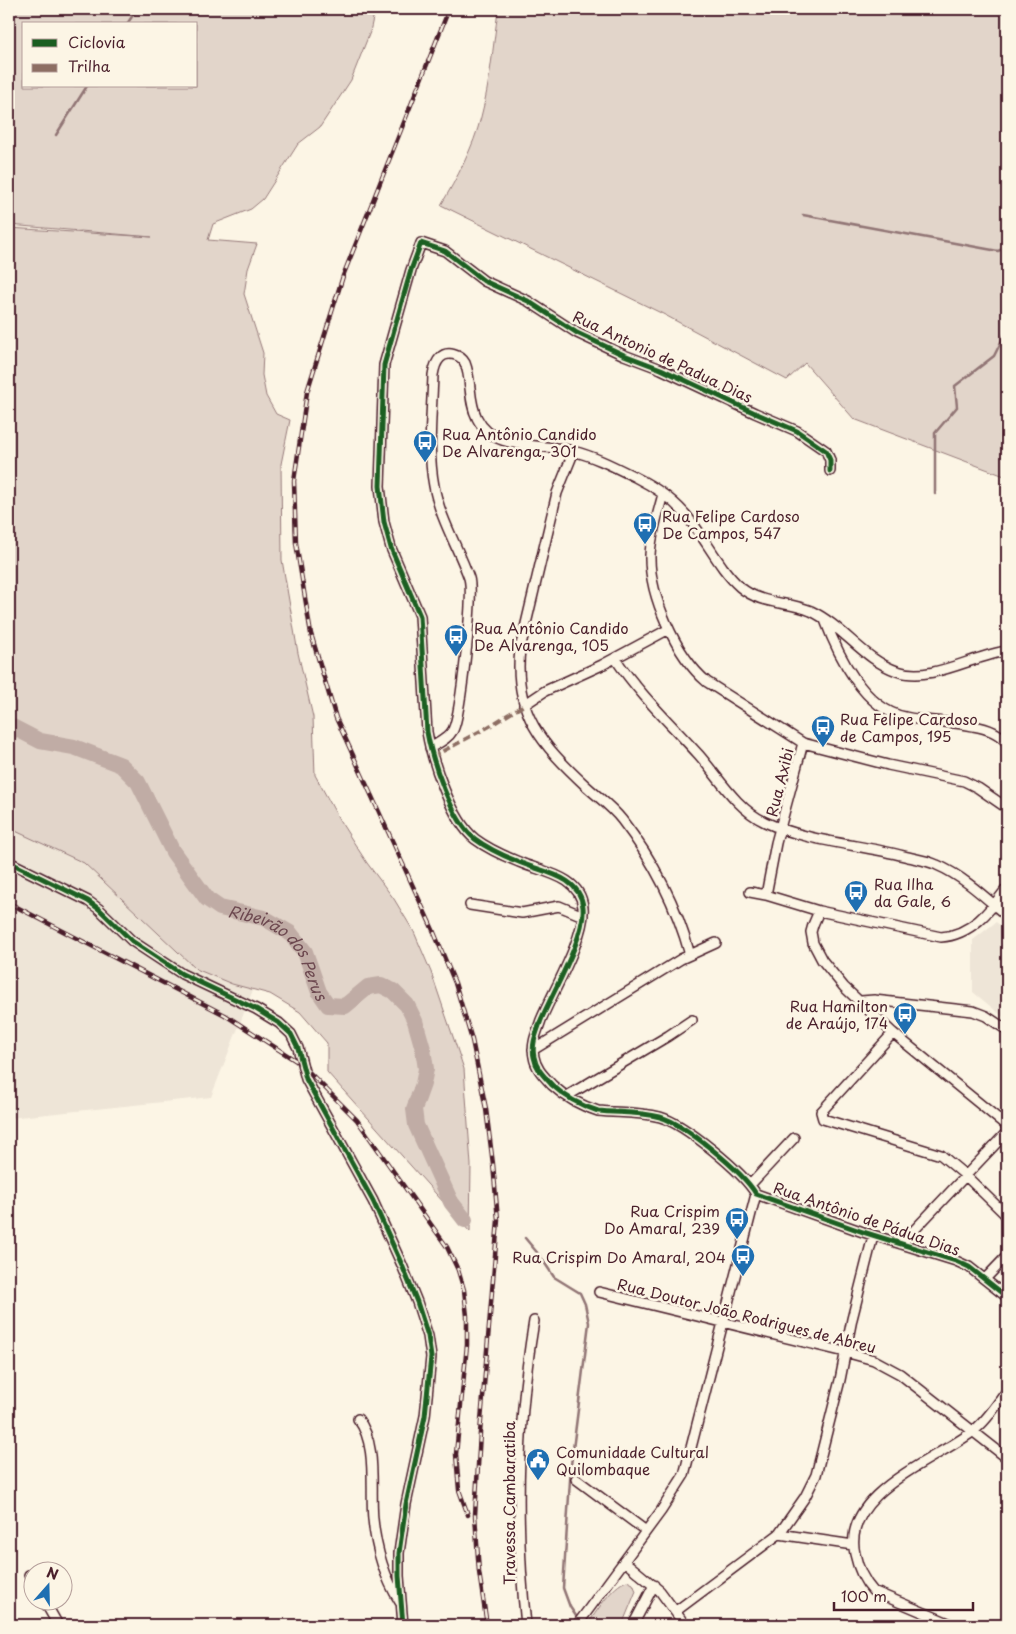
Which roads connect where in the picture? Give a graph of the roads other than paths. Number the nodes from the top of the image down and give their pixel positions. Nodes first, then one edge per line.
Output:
1 (574, 451) junction
2 (830, 470) dead end
3 (663, 494) junction
4 (825, 619) junction
5 (669, 629) junction
6 (1007, 651) edge
7 (615, 658) junction
8 (524, 705) junction
9 (1007, 742) edge
10 (803, 743) junction
11 (430, 748) junction
12 (1007, 808) edge
13 (781, 828) junction
14 (9, 862) edge
15 (1007, 888) edge
16 (750, 892) dead end
17 (766, 895) junction
18 (470, 905) dead end
19 (994, 906) junction
20 (819, 911) junction
21 (583, 916) junction
22 (1007, 916) edge
23 (716, 943) dead end
24 (690, 956) junction
25 (861, 1001) junction
26 (692, 1020) dead end
27 (1007, 1030) edge
28 (893, 1033) junction
29 (533, 1050) junction
30 (567, 1096) junction
31 (1007, 1126) edge
32 (1007, 1132) edge
33 (794, 1138) dead end
34 (965, 1175) junction
35 (750, 1185) junction
36 (756, 1194) junction
37 (1007, 1216) edge
38 (873, 1236) junction
39 (901, 1244) junction
40 (1007, 1256) edge
41 (985, 1279) junction
42 (599, 1292) dead end
43 (1007, 1297) edge
44 (534, 1321) dead end
45 (723, 1322) junction
46 (845, 1352) junction
47 (1007, 1391) edge
48 (358, 1419) dead end
49 (974, 1431) junction
50 (1007, 1458) edge
51 (576, 1479) dead end
52 (646, 1531) junction
53 (779, 1534) junction
54 (853, 1545) junction
55 (624, 1561) junction
56 (654, 1585) junction
57 (401, 1604) junction
58 (676, 1611) junction
59 (51, 1612) edge
60 (58, 1625) edge
61 (403, 1625) edge
62 (526, 1625) edge
63 (577, 1625) edge
64 (633, 1625) edge
65 (685, 1625) edge
66 (953, 1625) edge

1 - 3 street
1 - 8 street
1 - 11 street
2 - 11 street, Rua Antonio de Padua Dias
3 - 4 street
3 - 5 street
4 - 6 street
4 - 9 street
5 - 7 street
5 - 10 street
7 - 8 street
7 - 13 street
8 - 24 street
10 - 12 street
10 - 13 street, Rua Axibi
11 - 21 street
13 - 17 street, Rua Axibi
13 - 19 street
14 - 57 street
15 - 19 street
16 - 17 street
17 - 20 street
18 - 21 street
19 - 20 street
19 - 22 street
20 - 25 street
21 - 29 street
23 - 24 street
24 - 29 street
25 - 27 street
25 - 28 street
26 - 30 street
28 - 31 street
28 - 34 street
29 - 30 street, Rua Antônio de Pádua Dias
30 - 35 street, Rua Antônio de Pádua Dias
32 - 34 street
33 - 35 street
34 - 37 street
34 - 39 street
35 - 36 street, Rua Antônio de Pádua Dias
36 - 38 street, Rua Antônio de Pádua Dias
36 - 45 street
38 - 39 street, Rua Antônio de Pádua Dias
38 - 46 street
39 - 41 street, Rua Antônio de Pádua Dias
40 - 41 street
41 - 43 street, Rua Antônio de Pádua Dias
42 - 45 street, Rua Doutor João Rodrigues de Abreu
44 - 62 street, Travessa Cambaratiba
45 - 46 street, Rua Doutor João Rodrigues de Abreu
45 - 52 street
46 - 49 street, Rua Doutor João Rodrigues de Abreu
46 - 53 street
47 - 49 street
48 - 57 street
49 - 50 street, Rua Doutor João Rodrigues de Abreu
49 - 54 street
51 - 52 street
52 - 55 street
53 - 54 street
53 - 58 street
54 - 66 street
55 - 56 street
55 - 63 street
56 - 58 street
56 - 64 street
57 - 61 street
58 - 65 street
59 - 60 street

